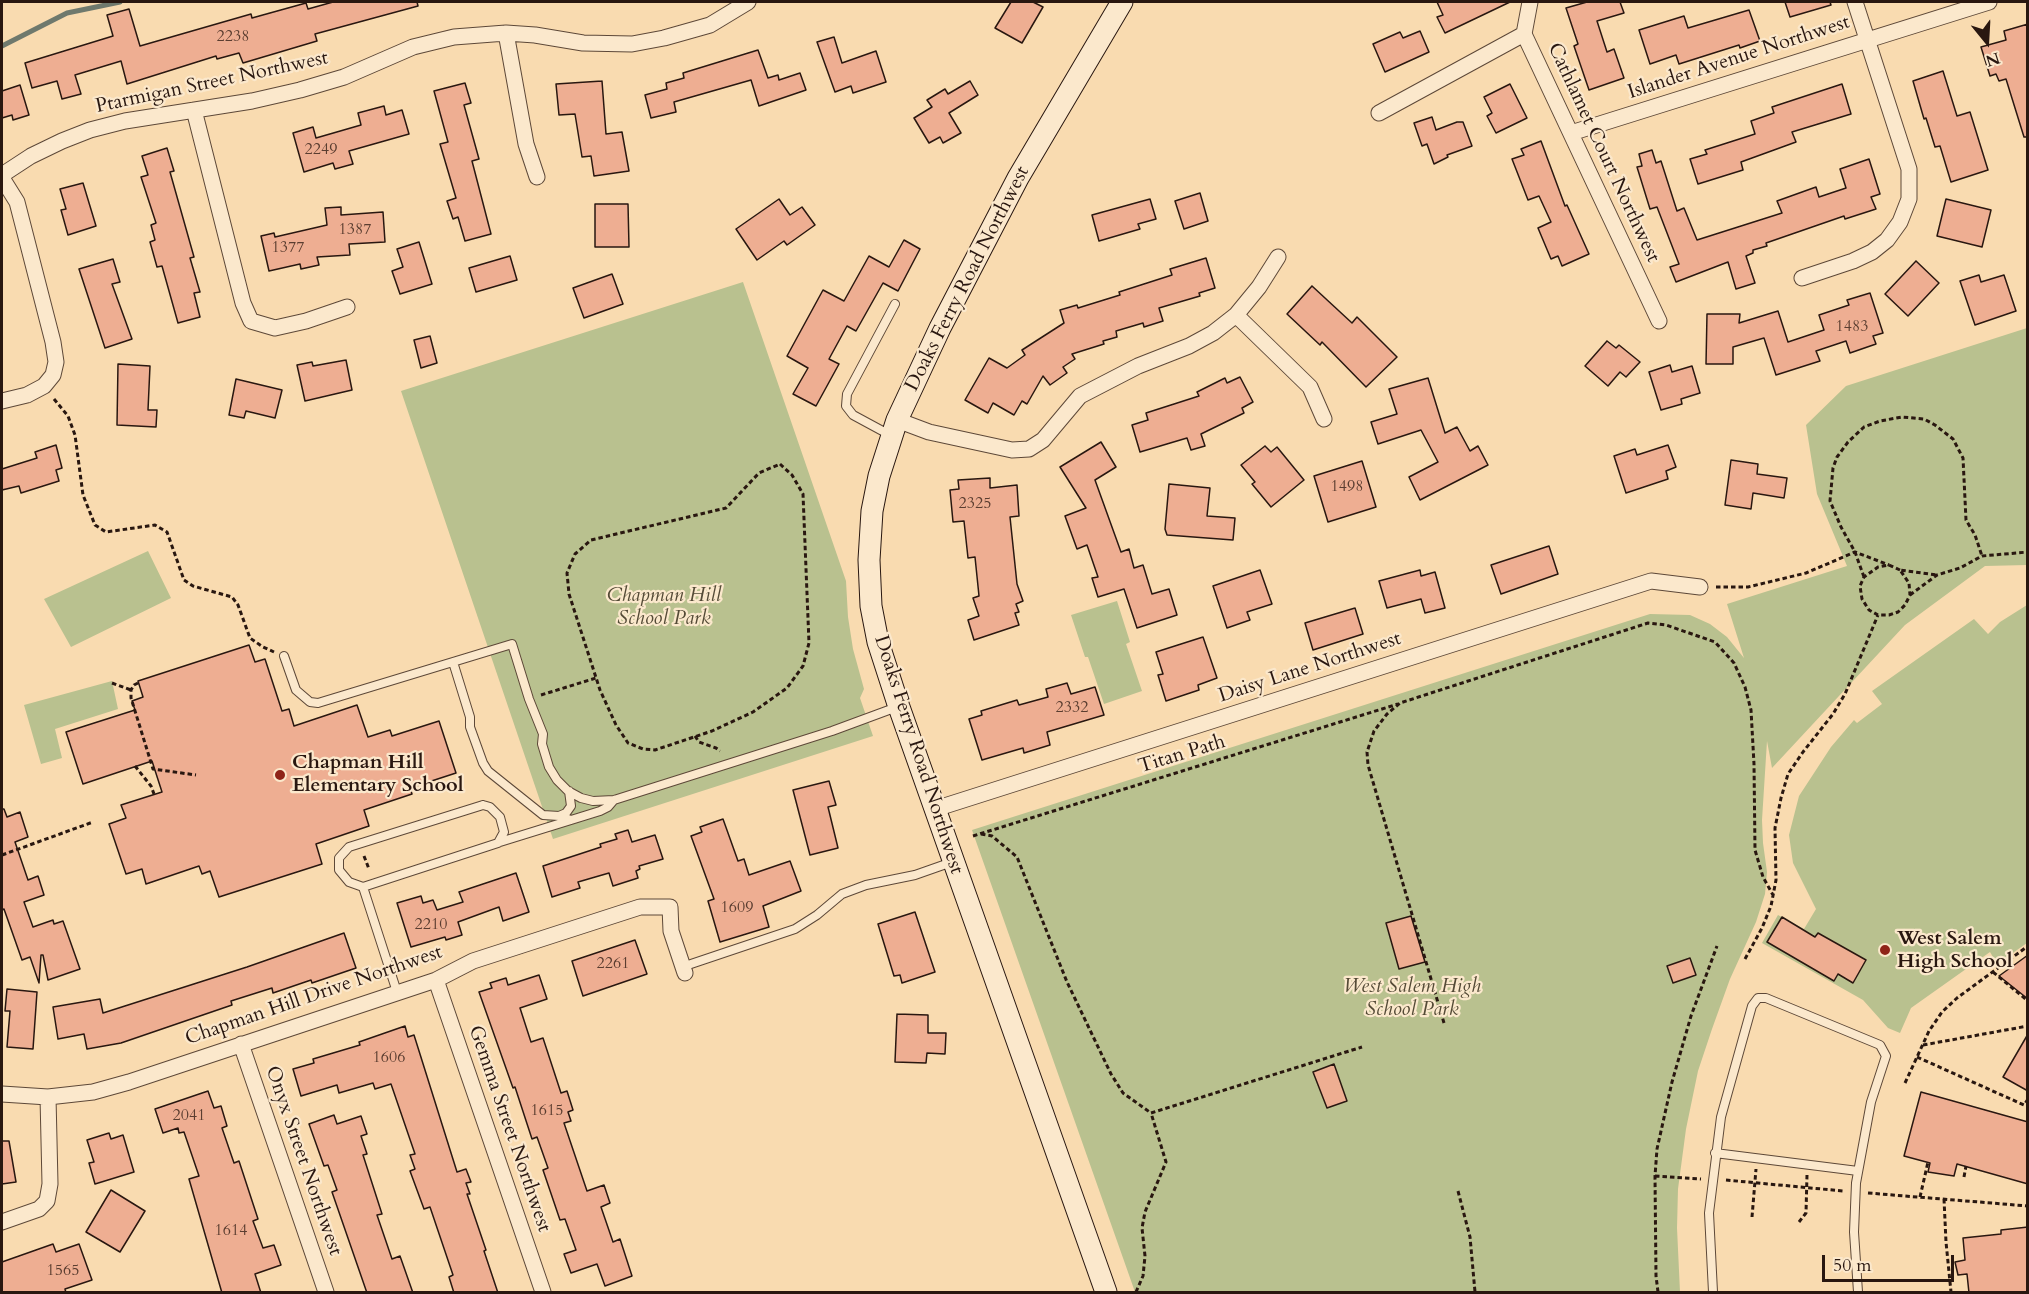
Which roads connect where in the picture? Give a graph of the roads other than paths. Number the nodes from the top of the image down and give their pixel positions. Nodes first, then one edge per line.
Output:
1 (748, 2) edge
2 (1122, 2) edge
3 (1530, 2) edge
4 (1855, 2) edge
5 (1989, 2) edge
6 (506, 33) junction
7 (1524, 34) junction
8 (1868, 39) junction
9 (194, 110) junction
10 (1379, 113) dead end
11 (1571, 133) junction
12 (2, 176) edge
13 (537, 177) dead end
14 (1278, 256) dead end
15 (1802, 278) dead end
16 (895, 304) dead end
17 (347, 307) dead end
18 (1236, 315) junction
19 (1659, 321) dead end
20 (2, 400) edge
21 (1324, 419) dead end
22 (894, 428) junction
23 (1700, 587) road end
24 (284, 656) road end
25 (453, 662) junction
26 (899, 707) junction
27 (568, 791) junction
28 (614, 800) junction
29 (935, 809) junction
30 (560, 816) junction
31 (571, 820) junction
32 (498, 843) junction
33 (950, 852) junction
34 (363, 887) junction
35 (684, 970) joint
36 (436, 980) junction
37 (397, 993) junction
38 (241, 1044) junction
39 (2, 1094) edge
40 (48, 1097) junction
41 (1715, 1152) junction
42 (1858, 1171) junction
43 (2, 1222) edge
44 (326, 1293) edge
45 (543, 1293) edge
46 (1106, 1293) edge
47 (1713, 1293) edge
48 (1858, 1293) edge

1 - 6 street, Ptarmigan Street Northwest
2 - 22 main road, Doaks Ferry Road Northwest
3 - 7 street, Cathlamet Court Northwest
4 - 8 street
5 - 8 street, Islander Avenue Northwest
6 - 9 street, Ptarmigan Street Northwest
6 - 13 street
7 - 10 street
7 - 11 street, Cathlamet Court Northwest
8 - 11 street, Islander Avenue Northwest
8 - 15 street
9 - 12 street, Ptarmigan Street Northwest
9 - 17 street
11 - 19 street, Cathlamet Court Northwest
12 - 20 street
14 - 18 street
16 - 22 lane
18 - 21 street
18 - 22 street
22 - 26 main road, Doaks Ferry Road Northwest
23 - 29 street, Daisy Lane Northwest
24 - 25 lane
25 - 27 lane
25 - 30 lane
26 - 28 lane
26 - 29 main road, Doaks Ferry Road Northwest
27 - 28 lane
27 - 30 lane
28 - 31 lane
29 - 33 main road, Doaks Ferry Road Northwest
30 - 31 lane
31 - 32 lane
32 - 34 lane
32 - 34 lane
33 - 35 lane
33 - 46 main road, Doaks Ferry Road Northwest
34 - 37 lane
35 - 36 street, Chapman Hill Drive Northwest
36 - 37 street, Chapman Hill Drive Northwest
36 - 45 street, Gemma Street Northwest
37 - 38 street, Chapman Hill Drive Northwest
38 - 40 street, Chapman Hill Drive Northwest
38 - 44 street, Onyx Street Northwest
39 - 40 street, Chapman Hill Drive Northwest
40 - 43 street
41 - 42 lane
41 - 42 lane
41 - 47 lane
42 - 48 lane

